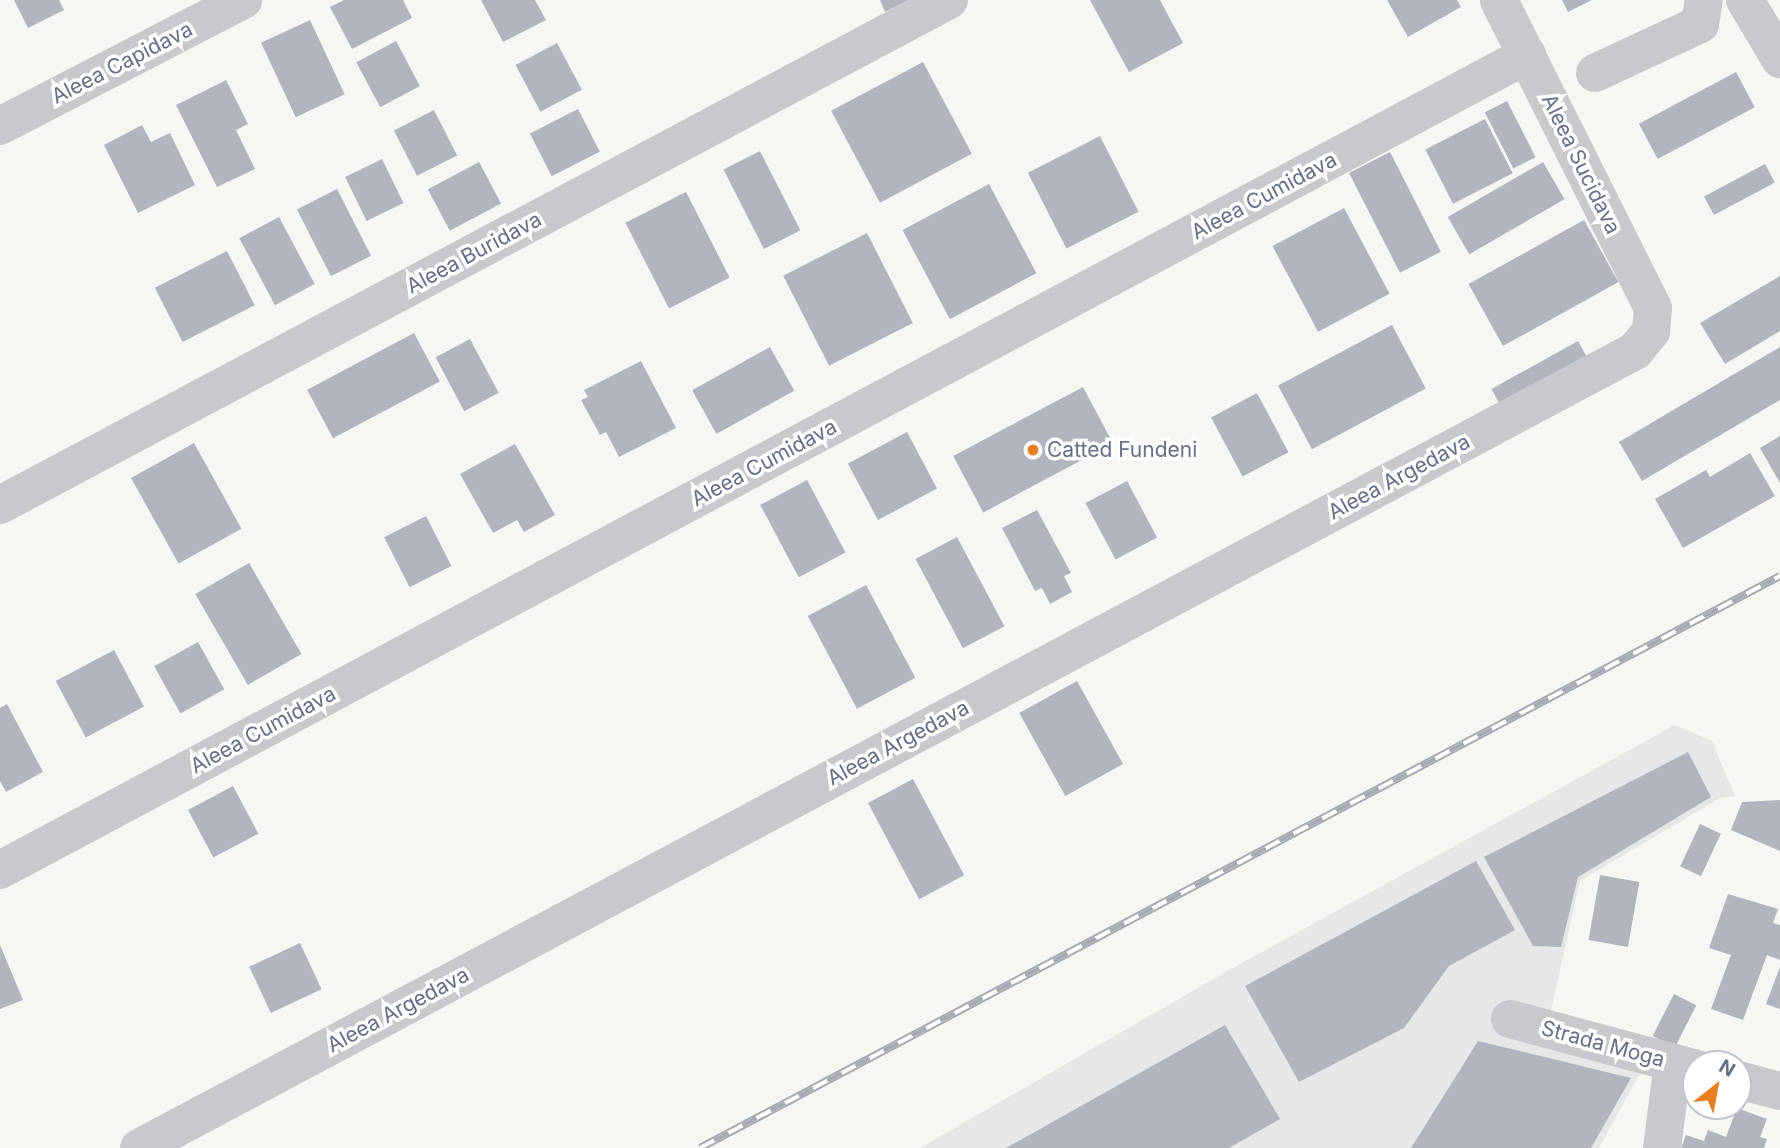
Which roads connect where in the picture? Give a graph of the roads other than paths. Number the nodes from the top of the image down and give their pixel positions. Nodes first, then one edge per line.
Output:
1 (243, 0) edge
2 (949, 0) edge
3 (1499, 0) edge
4 (1704, 0) edge
5 (1745, 0) edge
6 (1527, 55) junction
7 (1780, 59) edge
8 (1595, 73) dead end
9 (0, 126) edge
10 (1651, 331) joint
11 (0, 505) edge
12 (0, 870) edge
13 (1510, 1019) dead end
14 (1682, 1065) edge
15 (1682, 1077) edge
16 (1752, 1084) edge
17 (1780, 1091) edge
18 (139, 1148) edge
19 (1662, 1148) edge

1 - 9 street, Aleea Capidava
2 - 11 street, Aleea Buridava
3 - 6 street, Aleea Sucidava
4 - 8 street
5 - 7 street
6 - 10 street, Aleea Sucidava
6 - 12 street, Aleea Cumidava
10 - 18 street, Aleea Argedava
13 - 14 street, Strada Moga
15 - 19 street
16 - 17 street

